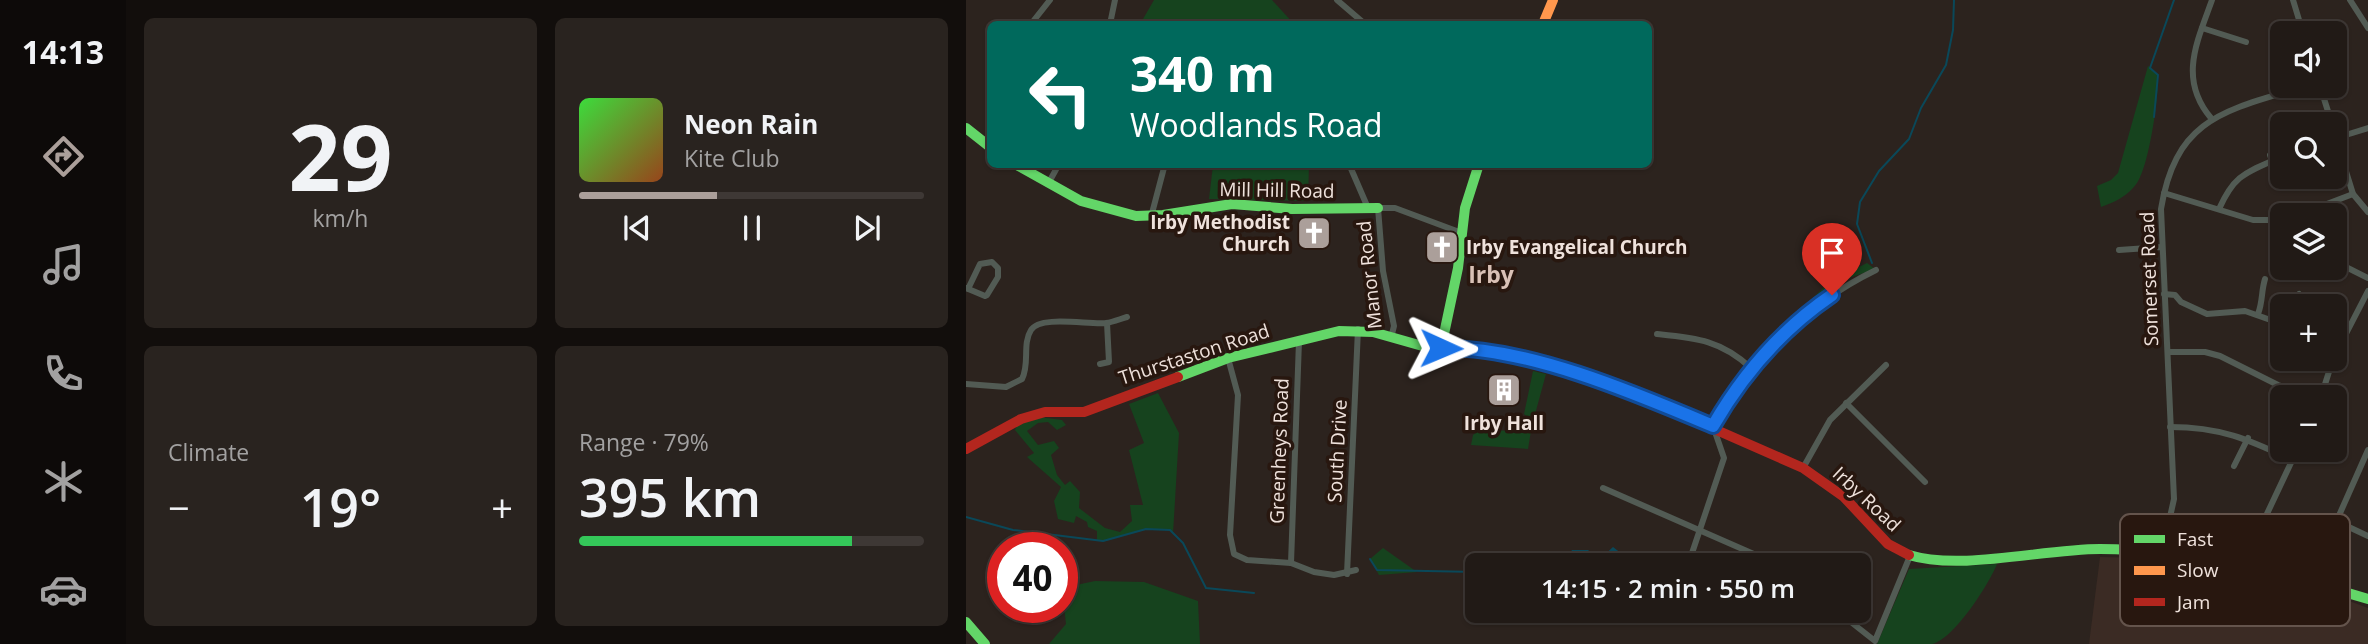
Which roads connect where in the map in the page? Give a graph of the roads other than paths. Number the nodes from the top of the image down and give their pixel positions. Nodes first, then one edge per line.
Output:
1 (1050, 0) edge
2 (1115, 0) edge
3 (1337, 0) edge
4 (1553, 0) edge
5 (2212, 0) edge
6 (2293, 0) edge
7 (2350, 0) edge
8 (1033, 21) edge
9 (1111, 21) edge
10 (1362, 21) edge
11 (1544, 21) edge
12 (2299, 21) edge
13 (2202, 28) junction
14 (2368, 28) edge
15 (2246, 42) dead end
16 (2270, 98) edge
17 (2211, 118) junction
18 (966, 128) edge
19 (2368, 128) edge
20 (2347, 132) edge
21 (987, 145) edge
22 (2270, 162) edge
23 (1022, 168) edge
24 (1057, 168) edge
25 (1164, 168) edge
26 (1351, 168) edge
27 (1477, 168) edge
28 (2347, 174) edge
29 (1048, 184) junction
30 (2164, 193) junction
31 (2353, 194) junction
32 (2329, 203) edge
33 (1373, 208) junction
34 (2219, 209) junction
35 (2368, 212) edge
36 (1151, 217) junction
37 (2270, 221) edge
38 (1462, 233) junction
39 (2162, 247) junction
40 (2119, 250) dead end
41 (2347, 268) edge
42 (1876, 270) dead end
43 (2368, 278) edge
44 (2265, 279) dead end
45 (967, 289) edge
46 (2368, 291) edge
47 (2164, 294) junction
48 (2258, 314) junction
49 (1127, 317) dead end
50 (2270, 319) edge
51 (1107, 323) junction
52 (1358, 329) junction
53 (2347, 332) edge
54 (1657, 334) dead end
55 (1391, 338) junction
56 (1299, 341) junction
57 (1441, 348) junction
58 (2168, 352) junction
59 (1228, 358) junction
60 (1100, 364) dead end
61 (1886, 365) dead end
62 (1751, 368) junction
63 (966, 384) edge
64 (2278, 385) edge
65 (1846, 403) junction
66 (1713, 426) junction
67 (2170, 427) junction
68 (2248, 439) junction
69 (968, 444) edge
70 (2270, 450) edge
71 (2368, 450) edge
72 (2291, 462) edge
73 (2234, 466) dead end
74 (1803, 468) junction
75 (1924, 470) dead end
76 (1918, 475) junction
77 (1924, 482) dead end
78 (1603, 488) dead end
79 (2171, 514) edge
80 (2267, 514) edge
81 (2339, 514) edge
82 (2350, 528) edge
83 (1700, 530) junction
84 (2368, 536) edge
85 (2120, 550) edge
86 (1692, 553) edge
87 (1752, 553) edge
88 (1910, 556) junction
89 (1291, 563) junction
90 (1356, 570) dead end
91 (1347, 574) junction
92 (2350, 593) edge
93 (2368, 599) edge
94 (966, 622) edge
95 (1852, 623) edge
96 (985, 644) edge

1 - 8 street
2 - 9 street
3 - 10 street
4 - 11 street
5 - 13 street
6 - 12 street
7 - 14 street
13 - 15 street
13 - 17 street
16 - 17 street, Somerset Road
17 - 30 street, Somerset Road
18 - 21 street
19 - 20 street
22 - 34 street
23 - 29 street, Mill Hill Road
24 - 29 street
25 - 36 street
26 - 33 street, Manor Road
27 - 38 street
28 - 31 street
29 - 36 street, Mill Hill Road
30 - 34 street
30 - 39 street, Somerset Road
31 - 32 street
31 - 35 street
33 - 36 street, Mill Hill Road
33 - 38 street, Mill Hill Road
33 - 55 street, Manor Road
34 - 37 street
38 - 57 street
39 - 40 street
39 - 47 street, Somerset Road
41 - 43 street
42 - 62 street
44 - 48 street
45 - 45 street
46 - 53 street
47 - 48 street
47 - 58 street, Somerset Road
48 - 50 street
49 - 51 street
51 - 60 street
51 - 63 street
52 - 55 street, Thurstaston Road
52 - 56 street, Thurstaston Road
52 - 91 street, South Drive
54 - 62 street
55 - 57 street, Thurstaston Road
56 - 59 street, Thurstaston Road
56 - 89 street, Greenheys Road
57 - 66 street, Irby Road
58 - 64 street
58 - 67 street, Somerset Road
59 - 69 street, Thurstaston Road
59 - 89 street
61 - 65 street
62 - 66 street
65 - 74 street
65 - 76 street
66 - 74 street, Irby Road
66 - 83 street
67 - 68 street
67 - 79 street, Somerset Road
68 - 70 street
68 - 73 street
71 - 81 street
72 - 80 street
74 - 88 street, Irby Road
75 - 76 street
76 - 77 street
78 - 83 street
82 - 84 street
83 - 86 street
83 - 87 street
85 - 88 street, Irby Road
88 - 95 street
89 - 91 street
90 - 91 street
92 - 93 street, Irby Road
94 - 96 street

